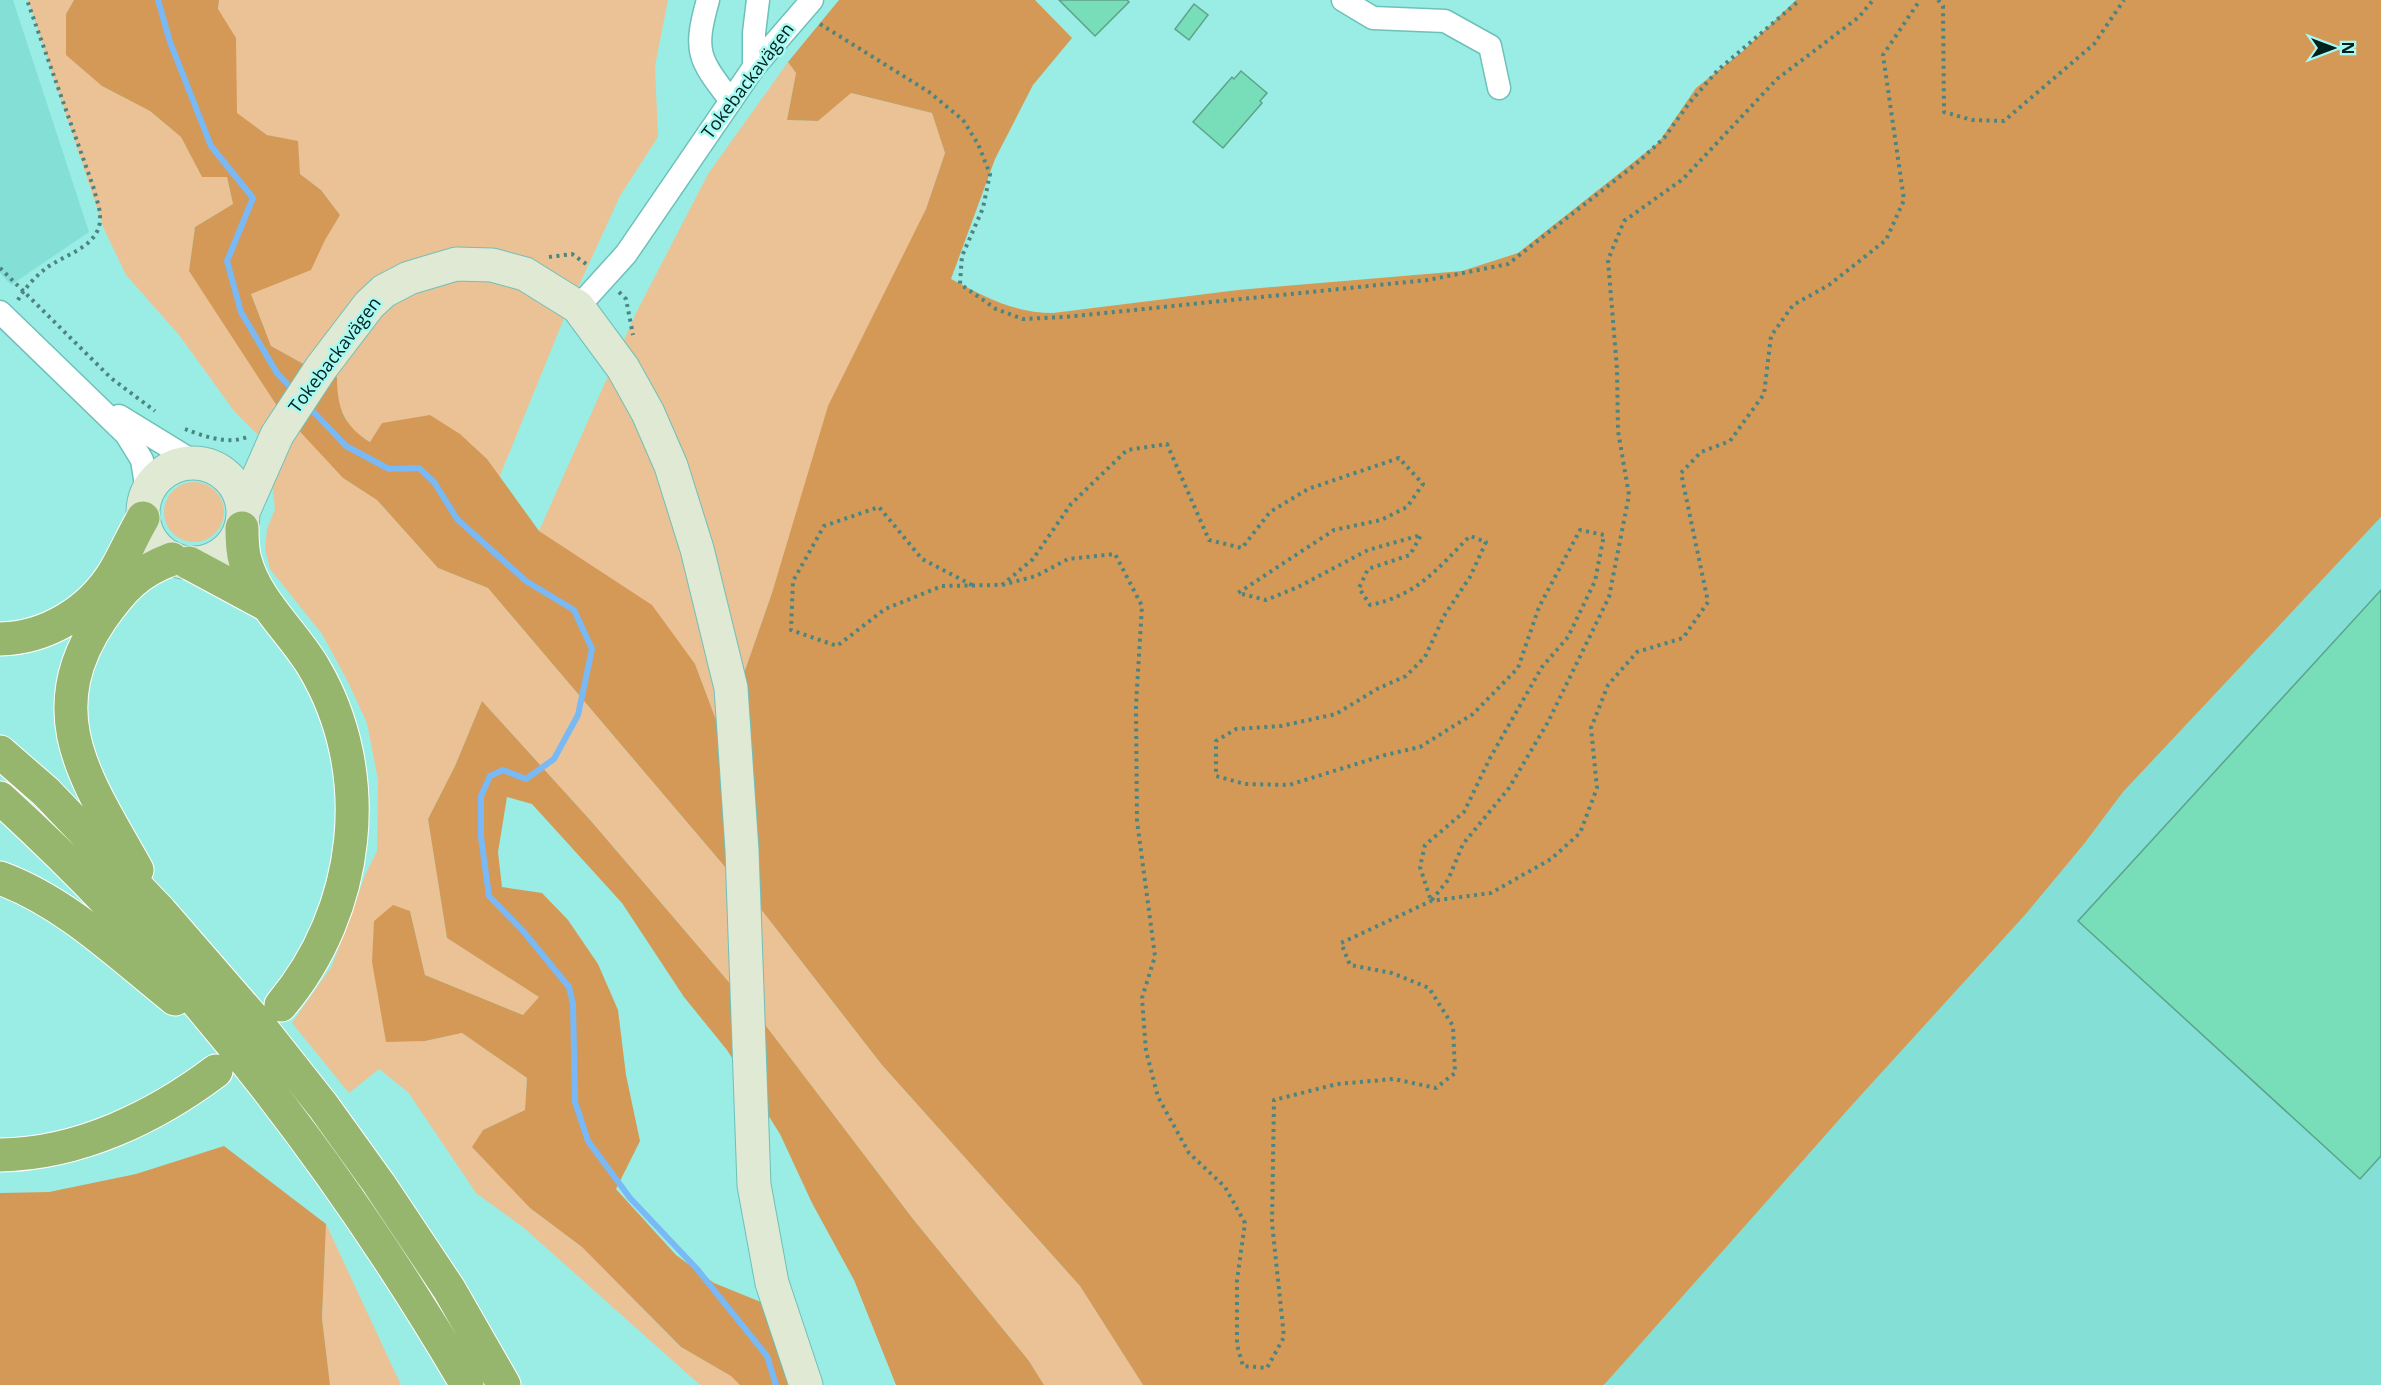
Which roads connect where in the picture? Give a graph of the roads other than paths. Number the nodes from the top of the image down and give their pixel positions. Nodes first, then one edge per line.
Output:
1 (708, 0) edge
2 (758, 0) edge
3 (1343, 0) edge
4 (806, 6) edge
5 (754, 67) junction
6 (1499, 88) dead end
7 (731, 101) junction
8 (578, 307) junction
9 (4, 316) edge
10 (97, 403) junction
11 (266, 433) junction
12 (202, 463) junction
13 (145, 505) junction
14 (243, 519) junction
15 (180, 561) junction
16 (267, 605) junction
17 (0, 639) edge
18 (0, 752) edge
19 (0, 798) edge
20 (0, 878) edge
21 (160, 911) junction
22 (281, 1005) dead end
23 (226, 1060) junction
24 (0, 1155) edge
25 (467, 1385) edge
26 (504, 1385) edge
27 (806, 1385) edge

1 - 7 street
2 - 5 street
3 - 6 street
4 - 5 street, Tokebackavägen
5 - 7 street, Tokebackavägen
7 - 8 street, Tokebackavägen
8 - 11 street, Tokebackavägen
8 - 27 street
9 - 10 street
10 - 12 street
10 - 13 street
11 - 12 street
11 - 14 street, Tokebackavägen
12 - 13 street
12 - 14 street
13 - 15 street
13 - 17 highway
14 - 15 street
14 - 16 highway
15 - 16 highway
15 - 21 highway
16 - 22 highway
18 - 21 highway
19 - 23 highway
20 - 23 highway
21 - 26 highway
23 - 24 highway
23 - 25 highway

